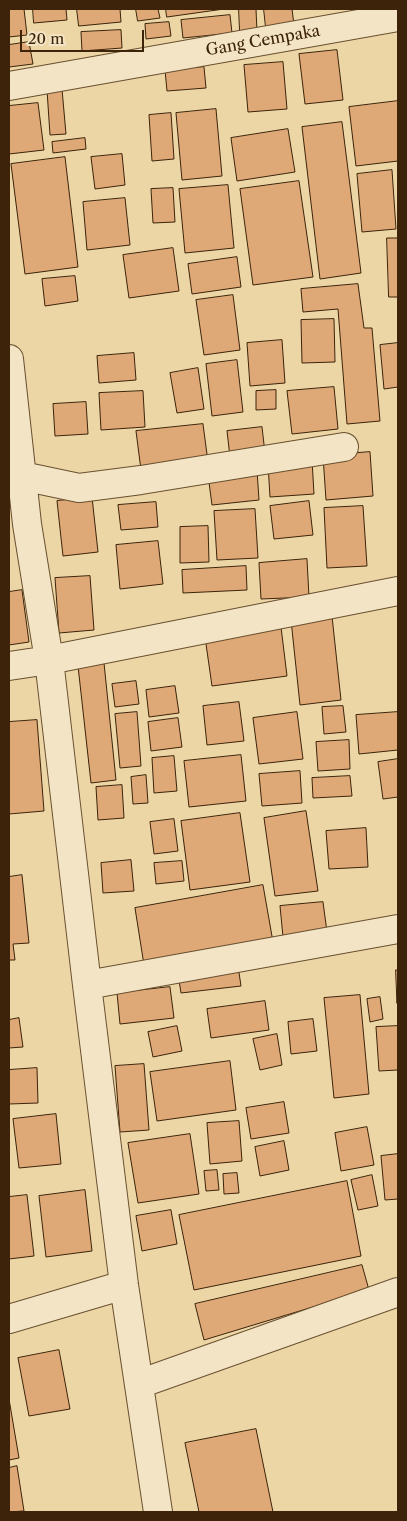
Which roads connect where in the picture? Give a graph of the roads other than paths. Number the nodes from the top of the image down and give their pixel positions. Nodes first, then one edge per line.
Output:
1 (398, 17) edge
2 (9, 86) edge
3 (9, 359) edge
4 (344, 447) dead end
5 (22, 476) junction
6 (18, 524) edge
7 (398, 591) edge
8 (49, 660) junction
9 (9, 666) edge
10 (398, 929) edge
11 (87, 985) junction
12 (124, 1284) junction
13 (398, 1292) edge
14 (9, 1319) edge
15 (139, 1384) junction
16 (158, 1512) edge

1 - 2 street, Gang Cempaka
3 - 5 street
4 - 5 street
5 - 6 street
6 - 8 street
7 - 8 street
8 - 9 street
8 - 11 street
10 - 11 street
11 - 12 street
12 - 14 street
12 - 15 street
13 - 15 street
15 - 16 street

